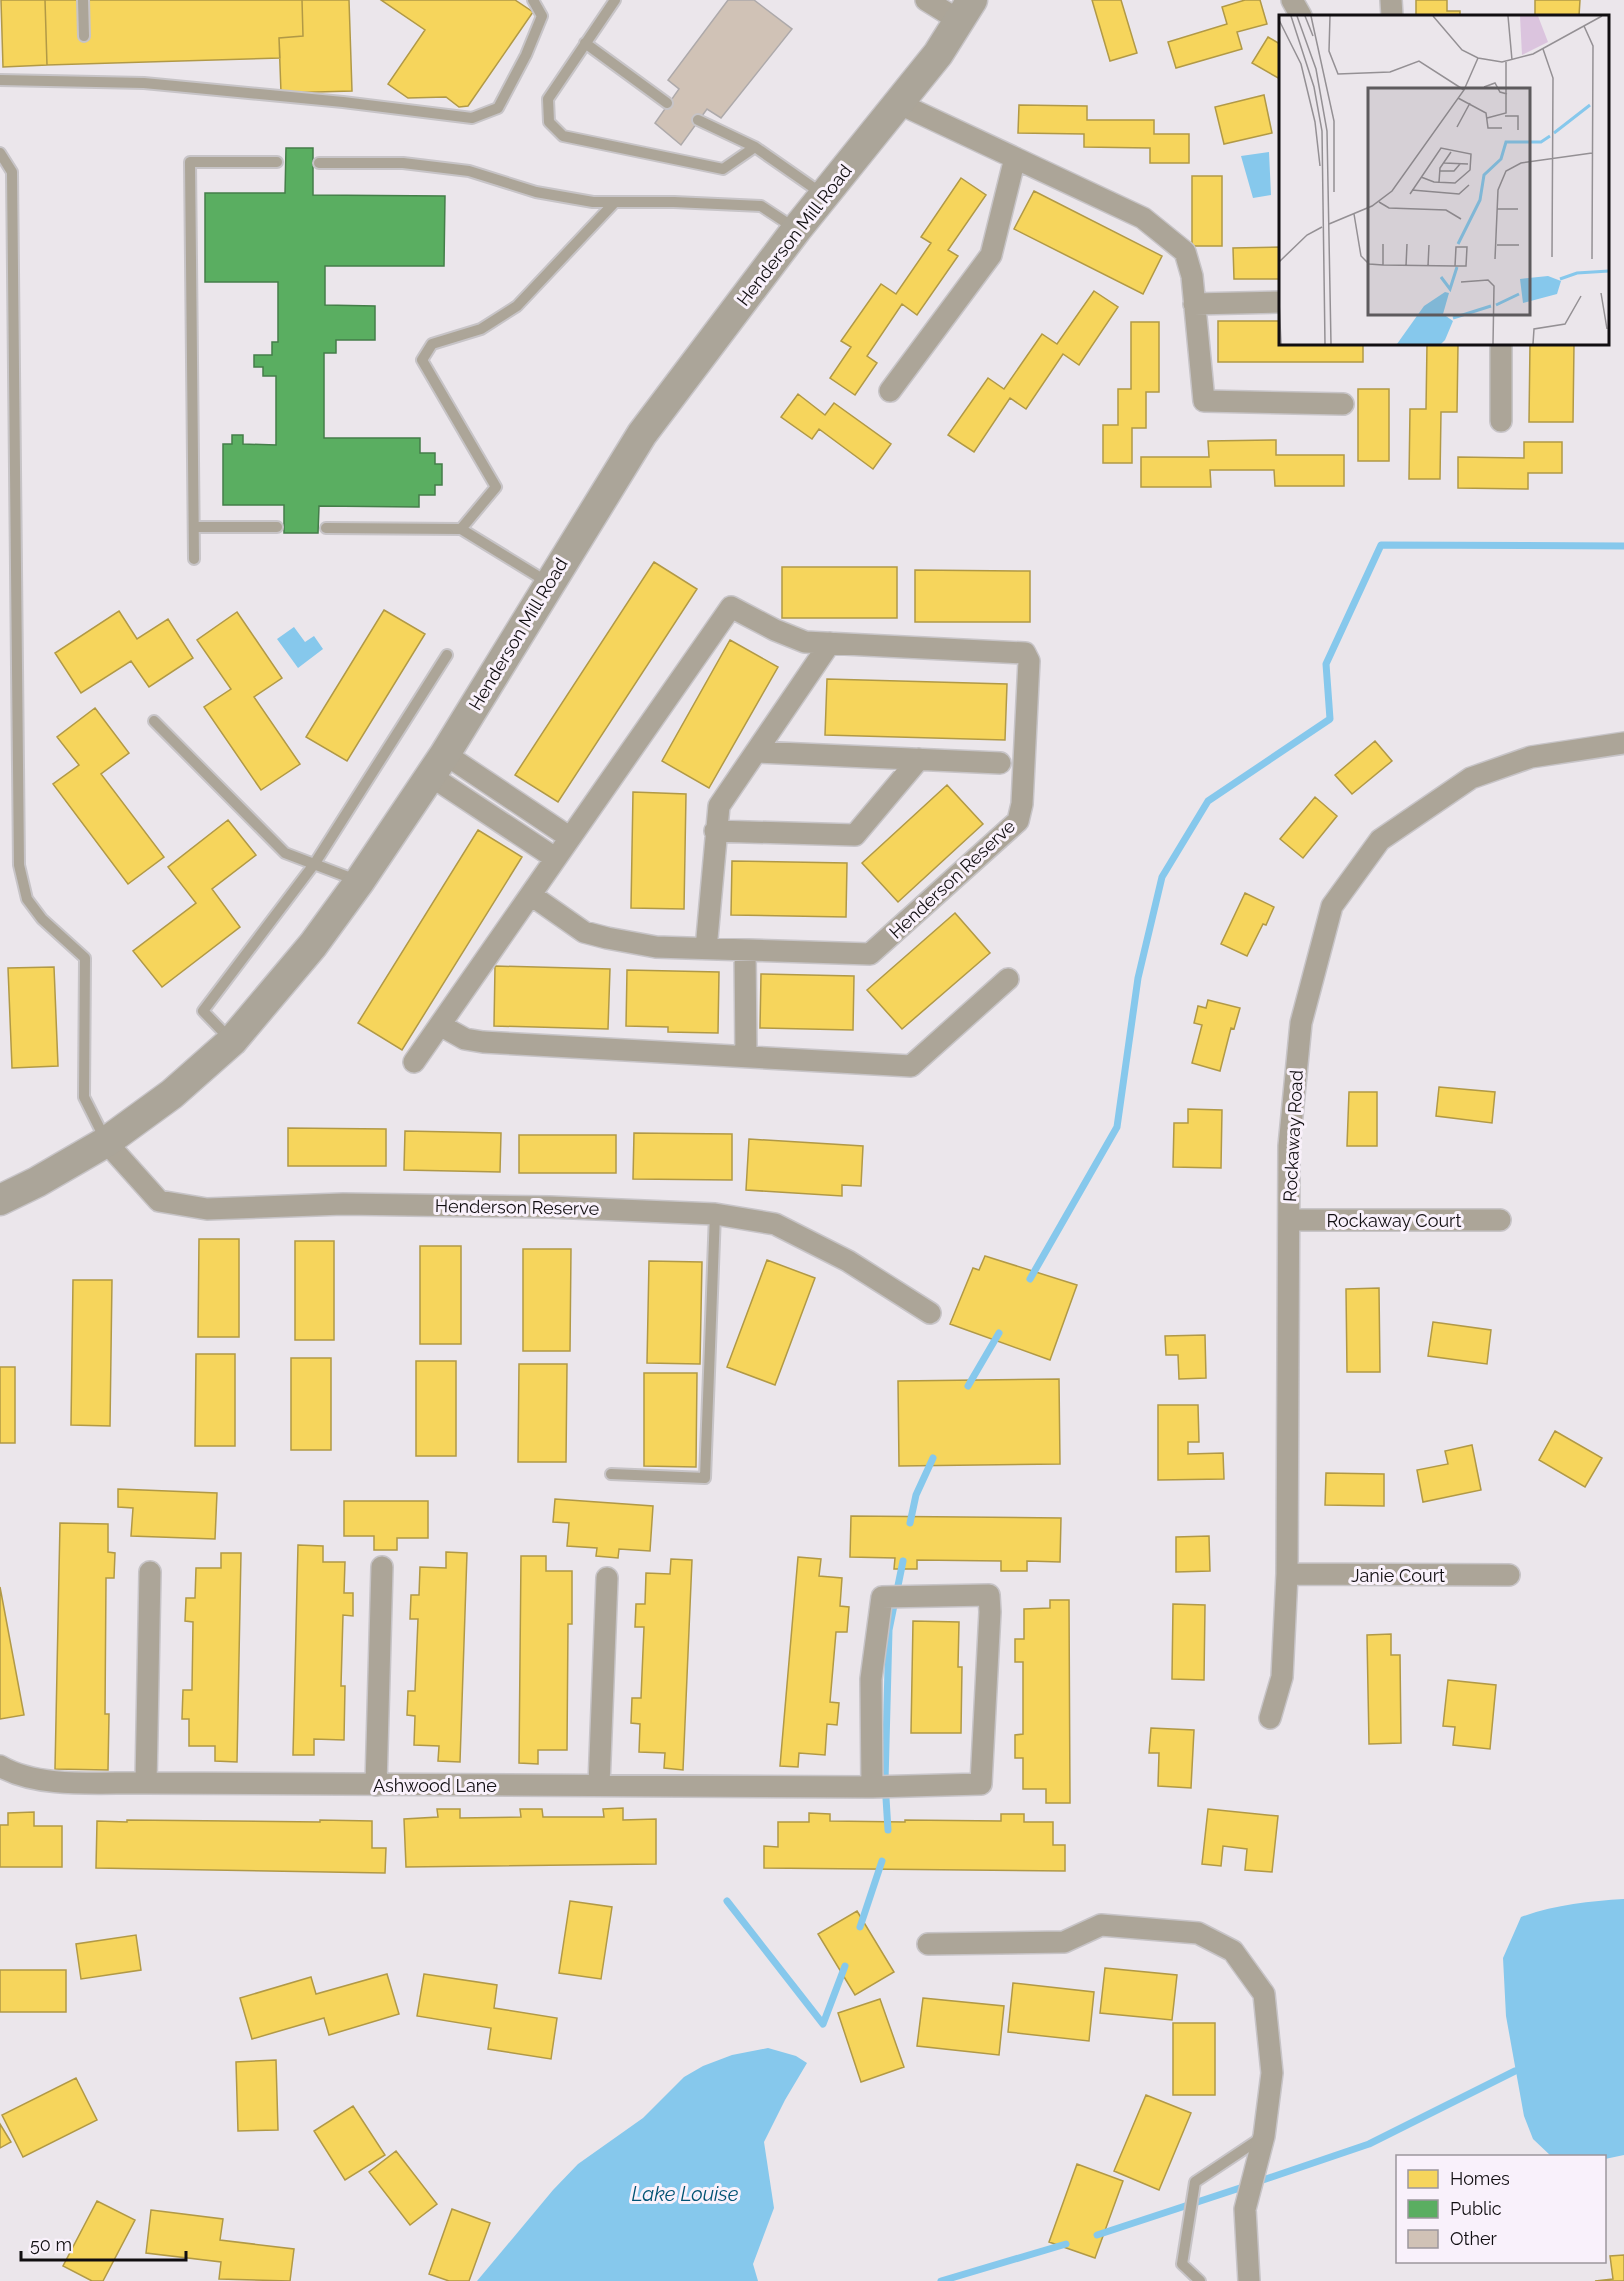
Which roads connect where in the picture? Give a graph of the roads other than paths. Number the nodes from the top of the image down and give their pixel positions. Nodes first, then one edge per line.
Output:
1 (83, 0) edge
2 (533, 0) edge
3 (615, 0) edge
4 (926, 0) edge
5 (1292, 0) edge
6 (1391, 0) edge
7 (966, 10) edge
8 (1300, 15) edge
9 (1392, 15) edge
10 (84, 36) dead end
11 (585, 44) junction
12 (0, 80) edge
13 (667, 103) dead end
14 (900, 104) junction
15 (698, 120) dead end
16 (755, 147) junction
17 (0, 153) edge
18 (1015, 158) junction
19 (277, 162) dead end
20 (319, 163) dead end
21 (824, 195) junction
22 (615, 202) junction
23 (796, 230) junction
24 (1279, 302) edge
25 (1194, 304) junction
26 (1501, 345) edge
27 (890, 391) dead end
28 (1342, 404) dead end
29 (1501, 421) dead end
30 (194, 527) junction
31 (277, 527) dead end
32 (326, 528) dead end
33 (460, 529) junction
34 (194, 559) dead end
35 (549, 584) junction
36 (831, 643) junction
37 (447, 655) dead end
38 (154, 720) dead end
39 (1624, 743) edge
40 (756, 752) junction
41 (919, 759) junction
42 (1000, 763) dead end
43 (438, 765) junction
44 (496, 789) junction
45 (482, 810) junction
46 (715, 831) junction
47 (569, 837) junction
48 (555, 858) junction
49 (315, 863) junction
50 (359, 882) junction
51 (531, 895) junction
52 (706, 949) junction
53 (745, 950) junction
54 (1008, 979) dead end
55 (440, 1025) junction
56 (232, 1041) junction
57 (746, 1056) junction
58 (414, 1062) dead end
59 (106, 1142) junction
60 (0, 1200) edge
61 (715, 1214) junction
62 (1289, 1220) junction
63 (1500, 1220) dead end
64 (930, 1313) dead end
65 (611, 1474) dead end
66 (382, 1566) dead end
67 (150, 1572) dead end
68 (1287, 1574) junction
69 (1509, 1575) dead end
70 (607, 1578) dead end
71 (1270, 1718) dead end
72 (0, 1766) edge
73 (146, 1783) junction
74 (376, 1785) junction
75 (599, 1785) junction
76 (872, 1787) junction
77 (928, 1944) dead end
78 (1264, 2136) junction
79 (1200, 2281) edge
80 (1250, 2281) edge

1 - 10 lane
2 - 12 lane
3 - 11 lane
4 - 7 street
5 - 8 street
6 - 9 street
7 - 14 street, Henderson Mill Road
11 - 13 lane
11 - 16 lane
14 - 18 street
14 - 21 street, Henderson Mill Road
15 - 16 lane
16 - 21 lane
17 - 59 lane
18 - 25 street
18 - 27 street
19 - 30 lane
20 - 22 lane
21 - 23 street, Henderson Mill Road
22 - 23 lane
22 - 33 lane
23 - 35 street, Henderson Mill Road
24 - 25 street
25 - 28 street
26 - 29 street
30 - 31 lane
30 - 34 lane
32 - 33 lane
33 - 35 lane
35 - 43 street, Henderson Mill Road
36 - 40 street
36 - 47 street, Henderson Reserve
36 - 53 street, Henderson Reserve
37 - 49 lane
38 - 49 lane
39 - 62 street, Rockaway Road
40 - 41 street
40 - 46 street
41 - 42 street
41 - 46 street
43 - 44 street
43 - 45 street
43 - 50 street, Henderson Mill Road
44 - 45 street
44 - 47 street
45 - 48 street
46 - 52 street
47 - 48 street, Henderson Reserve
48 - 51 street, Henderson Reserve
49 - 50 lane
49 - 56 lane
50 - 56 street, Henderson Mill Road
51 - 52 street, Henderson Reserve
51 - 55 street, Henderson Reserve
52 - 53 street, Henderson Reserve
53 - 57 street
54 - 57 street
55 - 57 street
55 - 58 street, Henderson Reserve
56 - 59 street, Henderson Mill Road
59 - 60 street, Henderson Mill Road
59 - 61 street, Henderson Reserve
61 - 64 street, Henderson Reserve
61 - 65 lane
62 - 63 street, Rockaway Court
62 - 68 street, Rockaway Road
66 - 74 street
67 - 73 street
68 - 69 street, Janie Court
68 - 71 street, Rockaway Road
70 - 75 street
72 - 73 street, Ashwood Lane
73 - 74 street, Ashwood Lane
74 - 75 street, Ashwood Lane
75 - 76 street, Ashwood Lane
76 - 76 street, Ashwood Lane
77 - 78 street
78 - 79 lane
78 - 80 street

